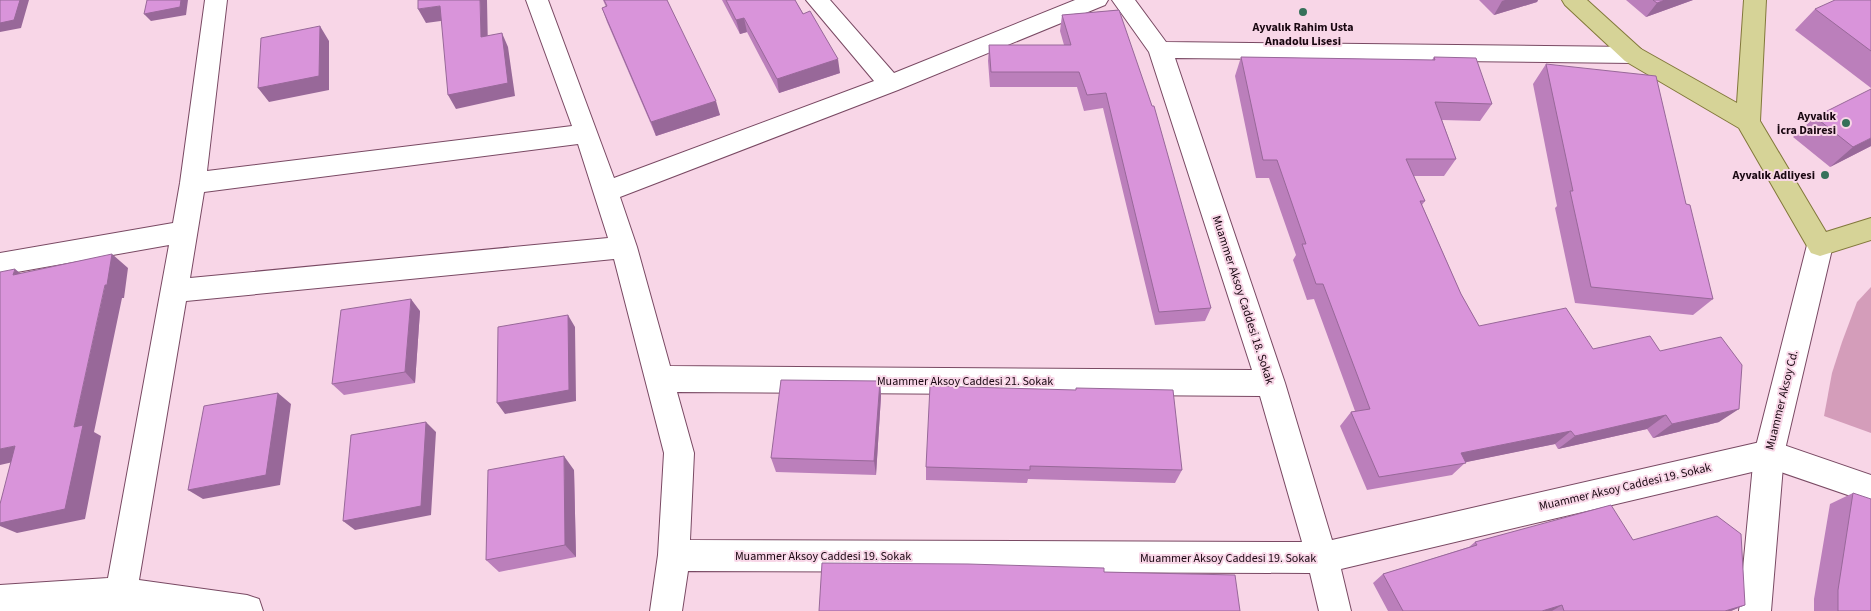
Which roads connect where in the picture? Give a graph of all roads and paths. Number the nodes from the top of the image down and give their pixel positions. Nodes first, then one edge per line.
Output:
1 (216, 0) edge
2 (537, 0) edge
3 (817, 0) edge
4 (1098, 0) edge
5 (1123, 0) edge
6 (1574, 0) edge
7 (1755, 0) edge
8 (1160, 50) junction
9 (1633, 54) junction
10 (890, 84) junction
11 (1748, 121) junction
12 (587, 134) junction
13 (193, 183) junction
14 (607, 191) junction
15 (1871, 229) edge
16 (184, 232) junction
17 (1820, 245) junction
18 (624, 247) junction
19 (0, 264) edge
20 (173, 291) junction
21 (660, 378) junction
22 (1271, 383) junction
23 (1769, 454) junction
24 (1871, 489) edge
25 (674, 555) junction
26 (1322, 558) junction
27 (0, 601) edge
28 (118, 602) edge
29 (247, 611) edge
30 (666, 611) edge
31 (1335, 611) edge
32 (1755, 611) edge

1 - 13 street
2 - 12 street
3 - 10 street
4 - 10 street
5 - 8 street, Muammer Aksoy Caddesi 18. Sokak
6 - 9 main road
7 - 11 main road
8 - 9 street
8 - 22 street, Muammer Aksoy Caddesi 18. Sokak
9 - 11 main road
10 - 14 street
11 - 17 main road
12 - 13 street
12 - 14 street
13 - 16 street
14 - 18 street
15 - 17 main road
16 - 19 street
16 - 20 street
17 - 23 street, Muammer Aksoy Cd.
18 - 20 street
18 - 21 street
20 - 28 street
21 - 22 street, Muammer Aksoy Caddesi 21. Sokak
21 - 25 street
22 - 26 street, Muammer Aksoy Caddesi 18. Sokak
23 - 24 street
23 - 26 street, Muammer Aksoy Caddesi 19. Sokak
23 - 32 street, Muammer Aksoy Cd.
25 - 26 street, Muammer Aksoy Caddesi 19. Sokak
25 - 30 street
26 - 31 street, Muammer Aksoy Caddesi 18. Sokak
27 - 28 street
28 - 29 street

